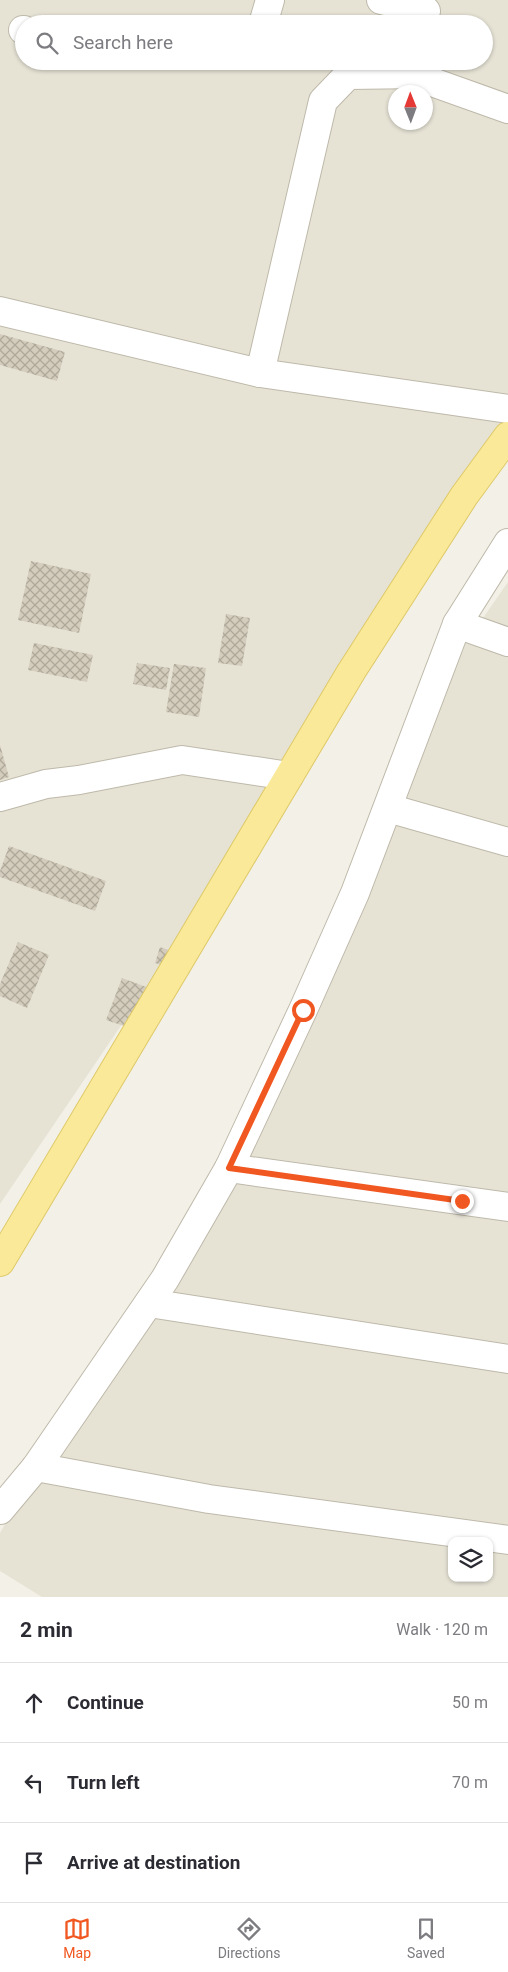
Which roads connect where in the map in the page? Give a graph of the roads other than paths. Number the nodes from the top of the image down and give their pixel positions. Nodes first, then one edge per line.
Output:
1 (270, 0) edge
2 (381, 0) edge
3 (428, 11) edge
4 (266, 15) edge
5 (402, 70) edge
6 (425, 70) edge
7 (508, 110) edge
8 (0, 311) edge
9 (260, 373) junction
10 (508, 409) edge
11 (508, 436) edge
12 (508, 543) edge
13 (457, 624) junction
14 (508, 642) edge
15 (289, 776) junction
16 (0, 797) edge
17 (388, 808) junction
18 (508, 842) edge
19 (229, 1168) junction
20 (508, 1207) edge
21 (0, 1262) edge
22 (149, 1303) junction
23 (508, 1359) edge
24 (36, 1467) junction
25 (0, 1510) edge
26 (508, 1540) edge

1 - 4 street
2 - 3 street
5 - 9 street
6 - 7 street
8 - 9 street
9 - 10 street
11 - 15 main road
12 - 13 street
13 - 14 street
13 - 17 street
15 - 16 street
15 - 21 main road
17 - 18 street
17 - 19 street
19 - 20 street
19 - 22 street
22 - 23 street
22 - 24 street
24 - 25 street
24 - 26 street

